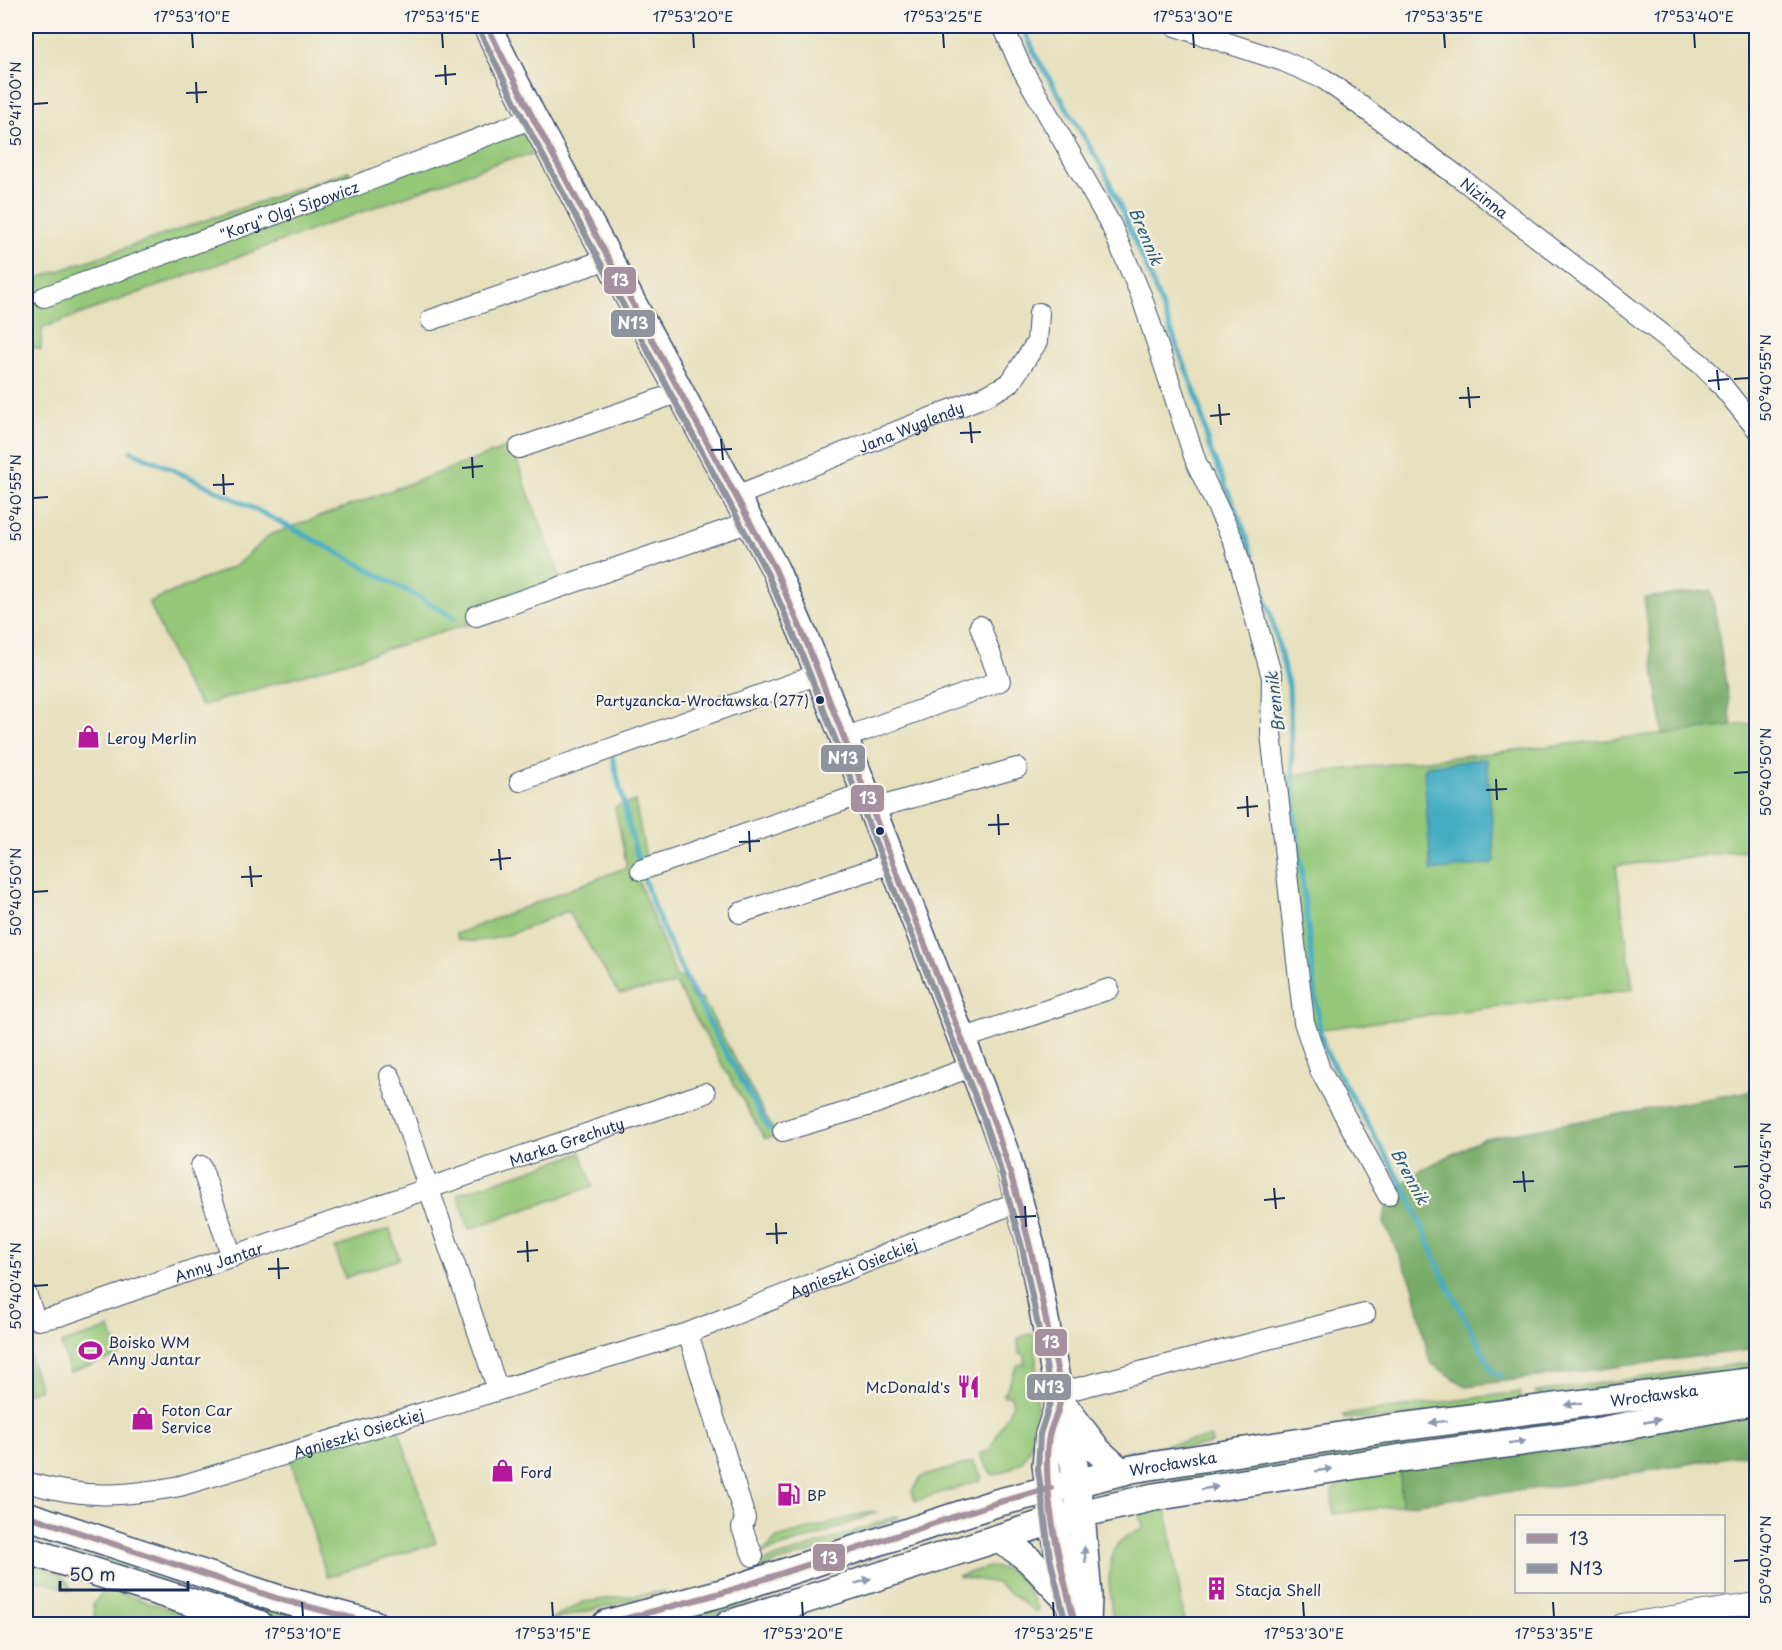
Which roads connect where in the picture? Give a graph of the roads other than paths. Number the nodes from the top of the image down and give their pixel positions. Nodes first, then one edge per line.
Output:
1 (488, 26) edge
2 (1003, 26) edge
3 (1175, 26) edge
4 (533, 118) junction
5 (608, 259) junction
6 (44, 297) dead end
7 (1039, 313) dead end
8 (431, 320) dead end
9 (680, 392) junction
10 (1756, 428) edge
11 (519, 448) dead end
12 (736, 496) junction
13 (750, 522) junction
14 (476, 616) dead end
15 (980, 626) dead end
16 (819, 674) junction
17 (844, 738) junction
18 (1017, 768) dead end
19 (520, 781) dead end
20 (868, 801) junction
21 (892, 863) junction
22 (641, 870) dead end
23 (740, 913) dead end
24 (1109, 989) dead end
25 (962, 1039) junction
26 (973, 1066) junction
27 (390, 1076) dead end
28 (705, 1093) dead end
29 (783, 1131) dead end
30 (201, 1166) dead end
31 (428, 1188) junction
32 (1388, 1196) dead end
33 (1020, 1201) junction
34 (232, 1257) junction
35 (26, 1293) edge
36 (1365, 1314) dead end
37 (688, 1334) junction
38 (1756, 1381) edge
39 (498, 1390) junction
40 (1059, 1397) junction
41 (1756, 1401) edge
42 (1121, 1472) junction
43 (26, 1482) edge
44 (1064, 1485) junction
45 (1081, 1513) junction
46 (26, 1515) edge
47 (1055, 1520) junction
48 (996, 1539) junction
49 (26, 1550) edge
50 (753, 1556) dead end
51 (1756, 1603) edge
52 (1072, 1612) edge
53 (259, 1624) edge
54 (374, 1624) edge
55 (606, 1624) edge
56 (729, 1624) edge
57 (1087, 1624) edge
58 (1622, 1624) edge

1 - 4 main road
2 - 32 street
3 - 10 street, Nizinna
4 - 5 main road
4 - 6 street, "Kory" Olgi Sipowicz
5 - 8 street
5 - 9 main road
7 - 12 street, Jana Wyglendy
9 - 11 street
9 - 12 main road
12 - 13 main road
13 - 14 street
13 - 16 main road
15 - 17 street
16 - 17 main road
16 - 19 street
17 - 20 main road
18 - 20 street
20 - 21 main road
20 - 22 street
21 - 23 street
21 - 25 main road
24 - 25 street
25 - 26 main road
26 - 29 street
26 - 33 main road
27 - 31 street
28 - 31 street, Marka Grechuty
30 - 34 street
31 - 34 street, Anny Jantar
31 - 39 street
33 - 37 street, Agnieszki Osieckiej
33 - 40 main road
34 - 35 street, Anny Jantar
36 - 40 street
37 - 39 street, Agnieszki Osieckiej
37 - 50 street
38 -> 42 main road, Wrocławska
39 - 43 street, Agnieszki Osieckiej
40 - 42 main road
40 - 44 main road
45 -> 41 main road, Wrocławska
42 - 44 main road, Wrocławska
44 - 45 main road
44 - 47 main road
44 - 55 main road, Wrocławska
45 - 47 main road, Wrocławska
57 -> 45 main road
46 - 54 main road
47 - 48 main road, Wrocławska
47 - 52 main road
48 - 52 main road
56 -> 48 main road, Wrocławska
49 - 53 main road
51 - 58 street

